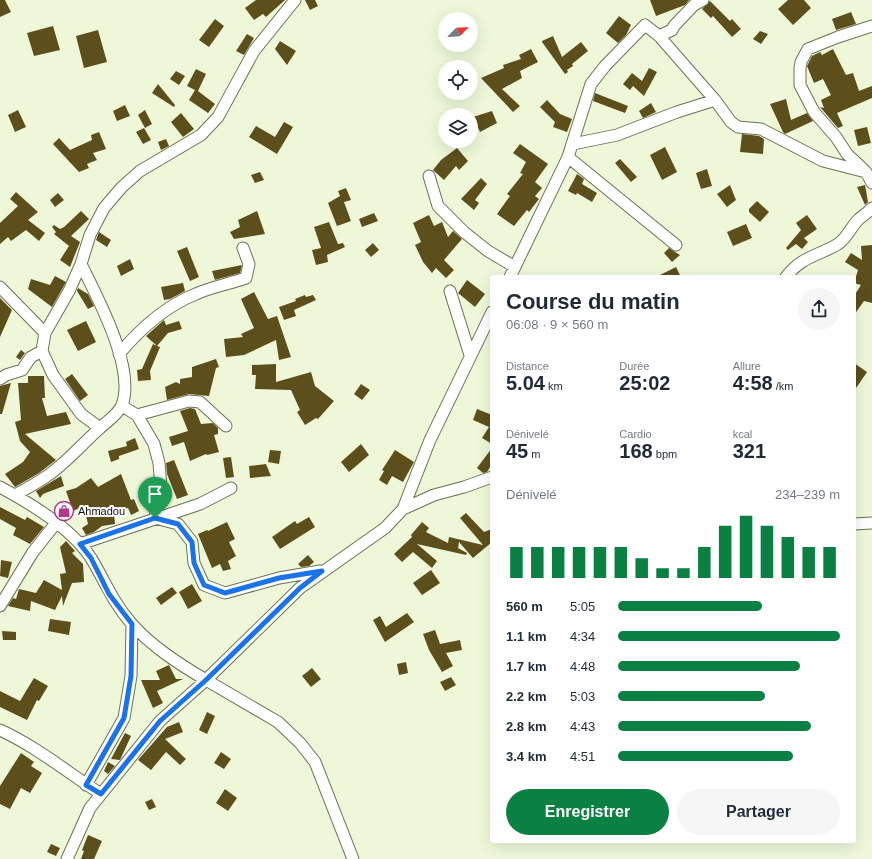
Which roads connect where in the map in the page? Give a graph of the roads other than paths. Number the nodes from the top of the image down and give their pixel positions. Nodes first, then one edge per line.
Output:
1 (295, 0) edge
2 (703, 0) edge
3 (872, 26) edge
4 (659, 36) junction
5 (715, 100) junction
6 (573, 144) junction
7 (568, 157) junction
8 (866, 172) junction
9 (429, 176) dead end
10 (872, 183) edge
11 (872, 208) edge
12 (676, 245) dead end
13 (243, 248) dead end
14 (81, 264) junction
15 (513, 272) edge
16 (788, 275) edge
17 (0, 287) edge
18 (450, 291) dead end
19 (490, 316) edge
20 (45, 333) junction
21 (42, 350) junction
22 (120, 354) junction
23 (470, 356) junction
24 (0, 379) edge
25 (122, 406) junction
26 (137, 415) junction
27 (226, 426) dead end
28 (100, 428) junction
29 (490, 478) edge
30 (0, 487) edge
31 (231, 488) dead end
32 (15, 495) junction
33 (403, 509) junction
34 (155, 518) junction
35 (56, 523) junction
36 (872, 523) edge
37 (856, 524) edge
38 (80, 544) junction
39 (322, 571) junction
40 (0, 606) edge
41 (132, 624) junction
42 (206, 680) junction
43 (0, 730) edge
44 (86, 785) junction
45 (101, 794) junction
46 (67, 859) edge
47 (353, 859) edge

1 - 14 street
2 - 4 street
3 - 8 street
4 - 5 street
4 - 6 street
5 - 6 street
5 - 8 street
6 - 7 street
7 - 12 street
7 - 15 street
8 - 10 street
9 - 15 street
11 - 16 street
13 - 22 street
14 - 20 street
14 - 22 street
17 - 20 street
18 - 23 street
19 - 23 street
20 - 21 street
21 - 24 street
21 - 28 street
22 - 25 street
23 - 33 street
25 - 26 street
25 - 28 street
26 - 27 street
26 - 34 street
28 - 32 street
29 - 33 street
30 - 32 street
31 - 34 street
32 - 35 street
33 - 39 street
34 - 38 street
34 - 39 street
35 - 38 street
35 - 40 street
36 - 37 street
38 - 41 street
39 - 42 street
41 - 42 street
41 - 44 street
42 - 45 street
42 - 47 street
43 - 44 street
44 - 45 street
45 - 46 street

